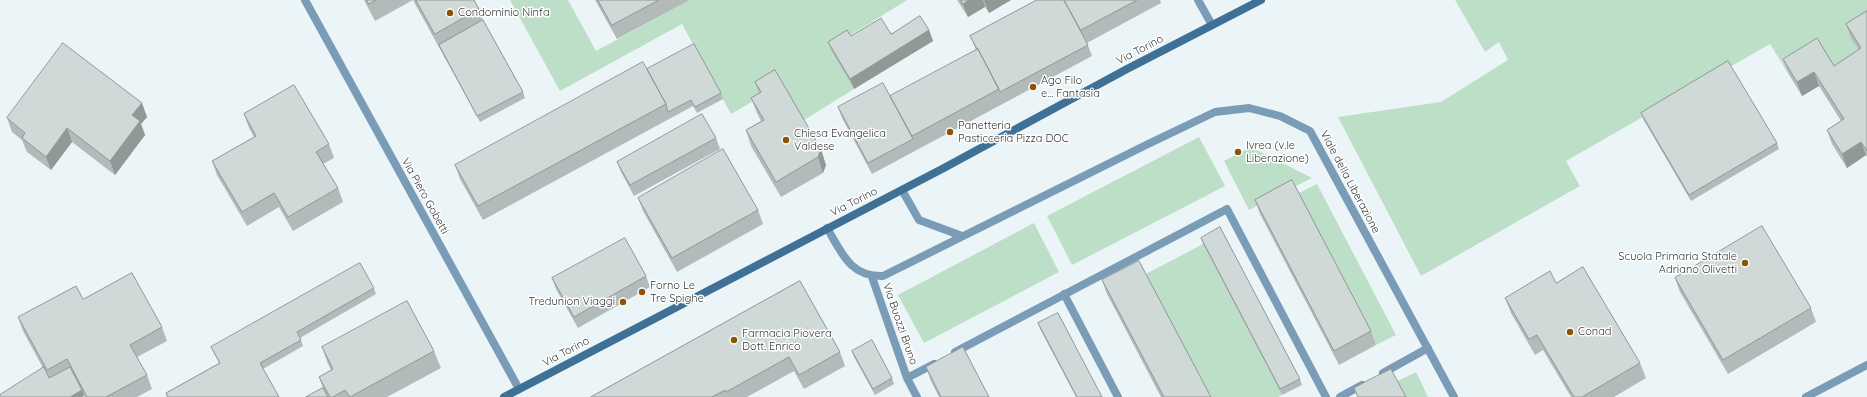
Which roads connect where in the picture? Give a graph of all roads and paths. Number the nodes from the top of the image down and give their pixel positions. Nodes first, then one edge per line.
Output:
1 (305, 0) edge
2 (312, 0) edge
3 (1198, 0) edge
4 (1261, 0) edge
5 (312, 13) junction
6 (1212, 25) junction
7 (902, 190) junction
8 (827, 228) junction
9 (962, 236) junction
10 (872, 277) junction
11 (1064, 294) junction
12 (1428, 348) junction
13 (1867, 365) edge
14 (907, 378) junction
15 (1448, 388) junction
16 (519, 389) junction
17 (504, 397) edge
18 (917, 397) edge
19 (1118, 397) edge
20 (1326, 397) edge
21 (1340, 397) edge
22 (1454, 397) edge
23 (1459, 397) edge
24 (1806, 397) edge

1 - 5 street, Via Piero Gobetti
2 - 5 street, Via Piero Gobetti
3 - 6 street
4 - 6 street, Via Torino
5 - 16 street, Via Piero Gobetti
6 - 7 street, Via Torino
7 - 8 street, Via Torino
7 - 9 street
8 - 10 street
8 - 16 street, Via Torino
9 - 10 street, Viale della Liberazione
9 - 12 street, Viale della Liberazione
10 - 14 street, Via Buozzi Bruno
11 - 14 street
11 - 19 street
11 - 20 street
12 - 15 street, Viale della Liberazione
12 - 21 street
13 - 24 street
14 - 18 street, Via Buozzi Bruno
15 - 22 street, Viale della Liberazione
15 - 23 street, Viale della Liberazione
16 - 17 street, Via Torino

